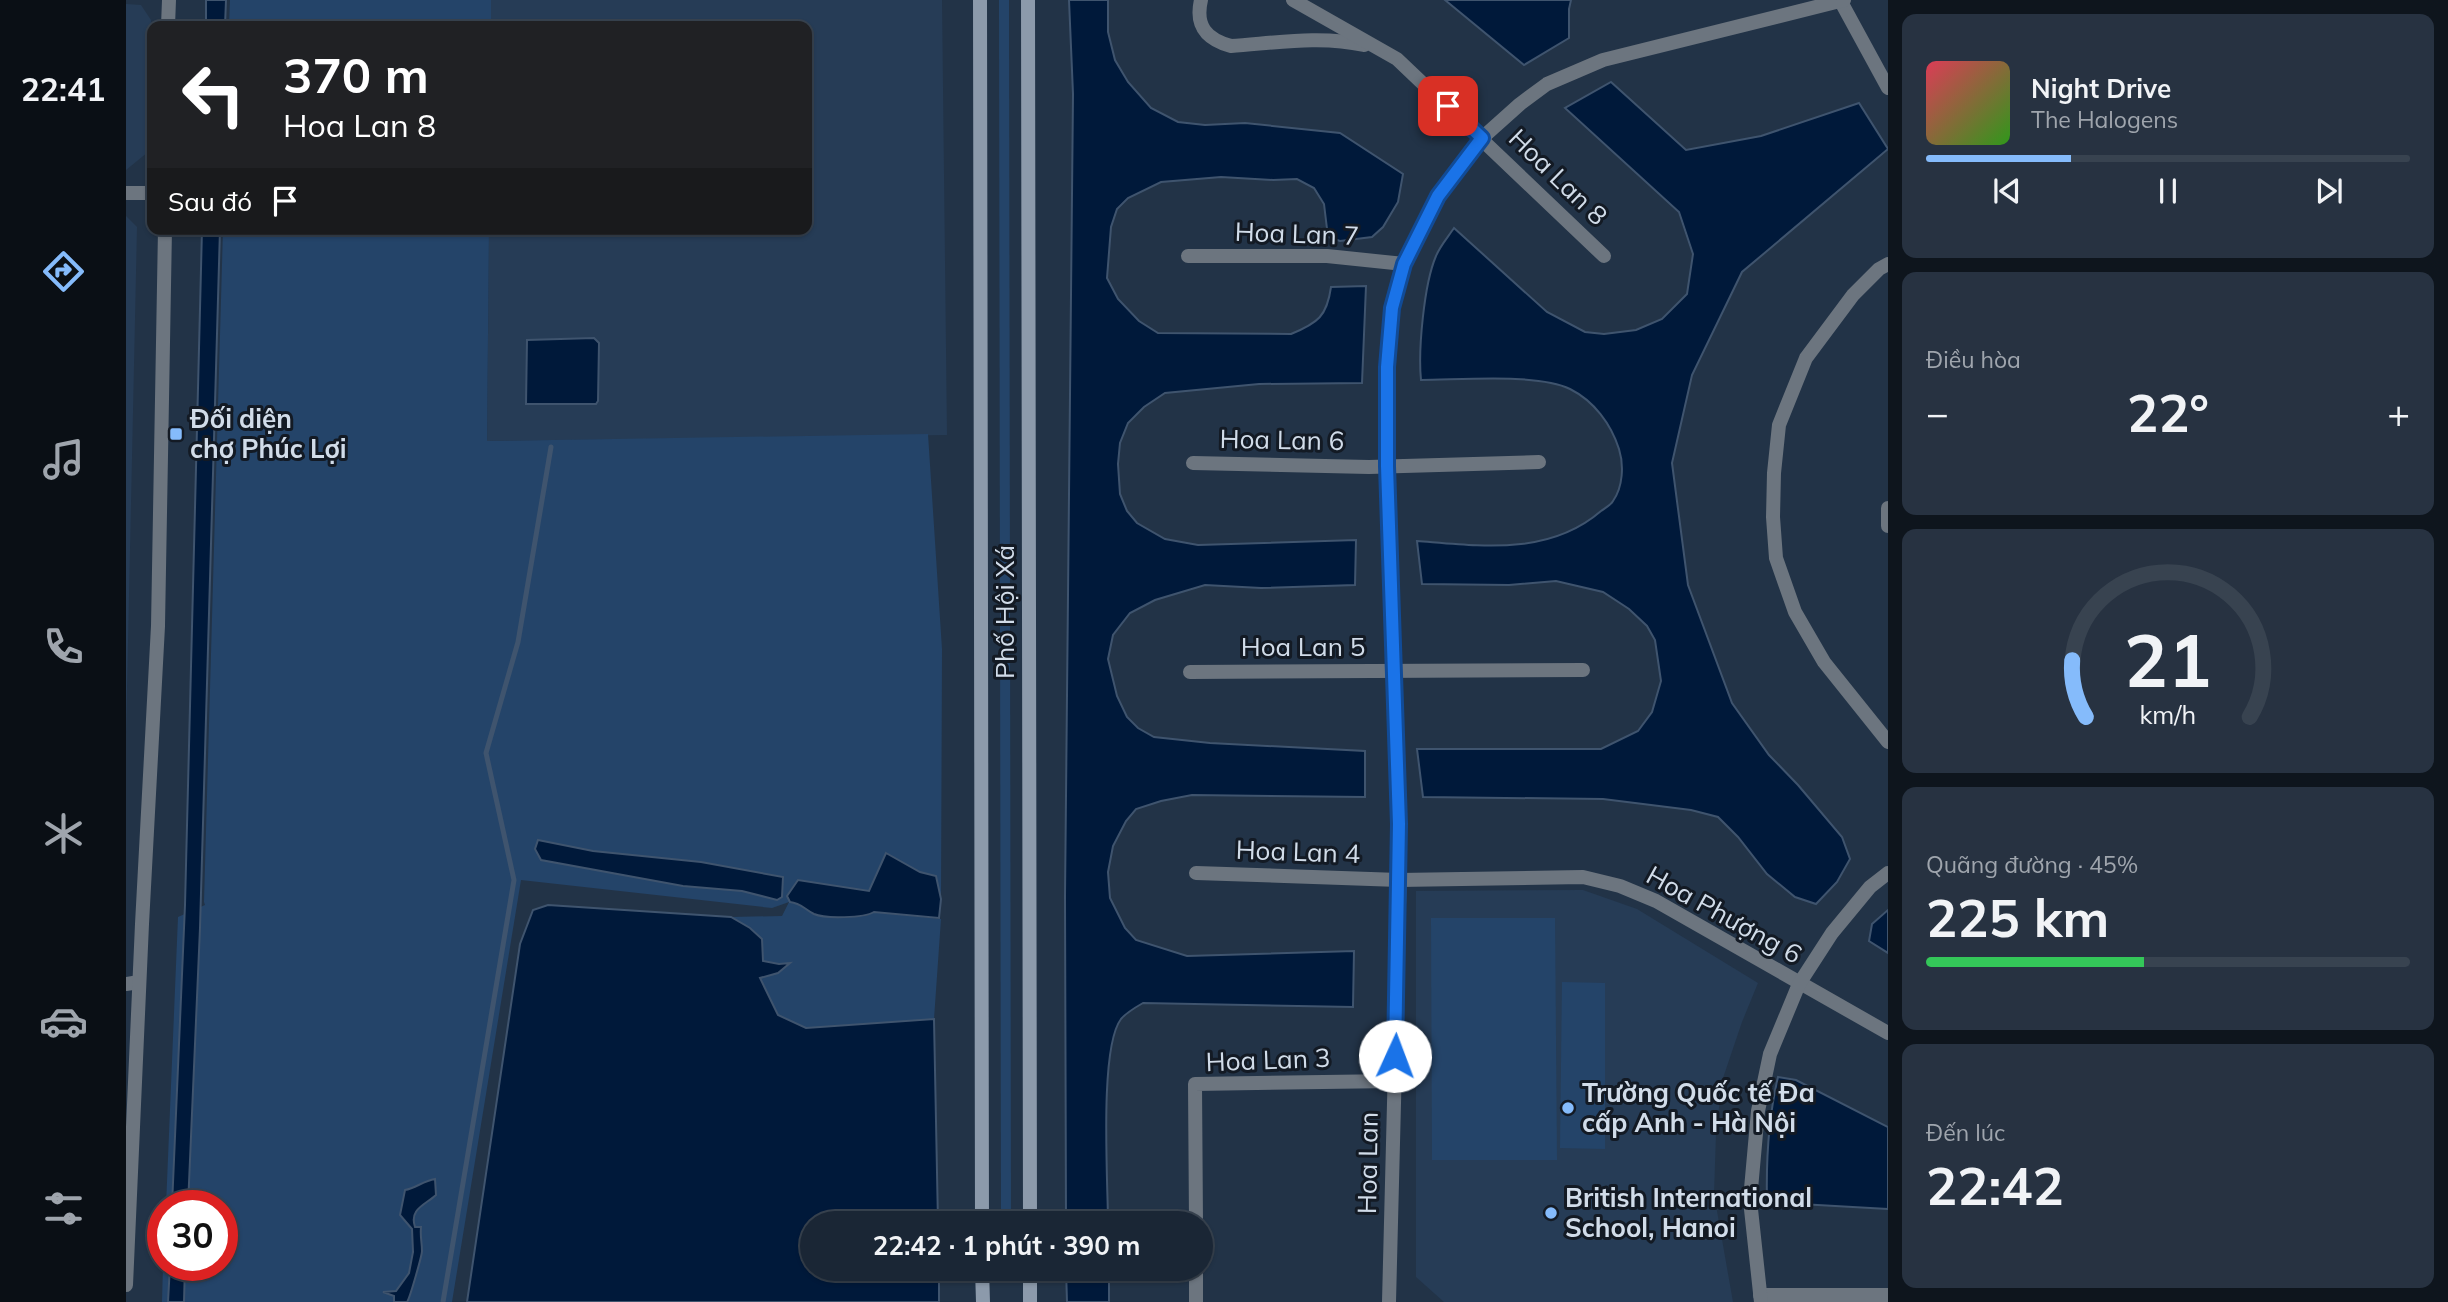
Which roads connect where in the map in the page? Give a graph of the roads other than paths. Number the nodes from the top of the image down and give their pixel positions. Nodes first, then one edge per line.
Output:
1 (169, 0) edge
2 (980, 0) edge
3 (1028, 0) edge
4 (1201, 0) edge
5 (1293, 0) edge
6 (1842, 0) edge
7 (168, 21) edge
8 (1382, 50) junction
9 (1888, 88) edge
10 (1482, 138) junction
11 (126, 193) edge
12 (147, 193) edge
13 (165, 235) edge
14 (1188, 256) dead end
15 (1604, 256) dead end
16 (1404, 264) junction
17 (1888, 264) edge
18 (1539, 462) dead end
19 (1193, 463) dead end
20 (1387, 466) junction
21 (1888, 508) edge
22 (1888, 526) edge
23 (1583, 670) dead end
24 (1190, 671) dead end
25 (1393, 672) junction
26 (1886, 738) edge
27 (1196, 873) dead end
28 (1888, 873) edge
29 (1399, 880) junction
30 (133, 983) edge
31 (1799, 984) junction
32 (1888, 1033) edge
33 (1394, 1081) junction
34 (982, 1211) edge
35 (1030, 1211) edge
36 (1196, 1211) edge
37 (982, 1281) edge
38 (1030, 1281) edge
39 (1196, 1281) edge
40 (126, 1285) edge
41 (1888, 1295) edge
42 (1761, 1298) edge
43 (983, 1302) edge
44 (1030, 1302) edge
45 (1196, 1302) edge
46 (1389, 1302) edge

1 - 7 street
2 - 34 main road, Phố Hội Xá
3 - 35 main road, Phố Hội Xá
4 - 8 street, Hoa Lan 8
5 - 8 street, Hoa Lan 8
6 - 9 street
6 - 10 street, Hoa Lan
8 - 10 street, Hoa Lan 8
10 - 15 street, Hoa Lan 8
10 - 16 street, Hoa Lan
11 - 12 street
13 - 30 street
14 - 16 street, Hoa Lan 7
16 - 20 street, Hoa Lan
17 - 26 street
18 - 20 street, Hoa Lan 6
19 - 20 street, Hoa Lan 6
20 - 25 street, Hoa Lan
21 - 22 street
23 - 25 street, Hoa Lan 5
24 - 25 street, Hoa Lan 5
25 - 29 street, Hoa Lan
27 - 29 street, Hoa Lan 4
28 - 31 street
29 - 31 street, Hoa Phượng 6
29 - 33 street, Hoa Lan
30 - 40 street
31 - 32 street, Hoa Phượng 6
31 - 42 street
33 - 36 street, Hoa Lan 3
33 - 46 street, Hoa Lan
37 - 43 main road
38 - 44 main road
39 - 45 street
41 - 42 street

